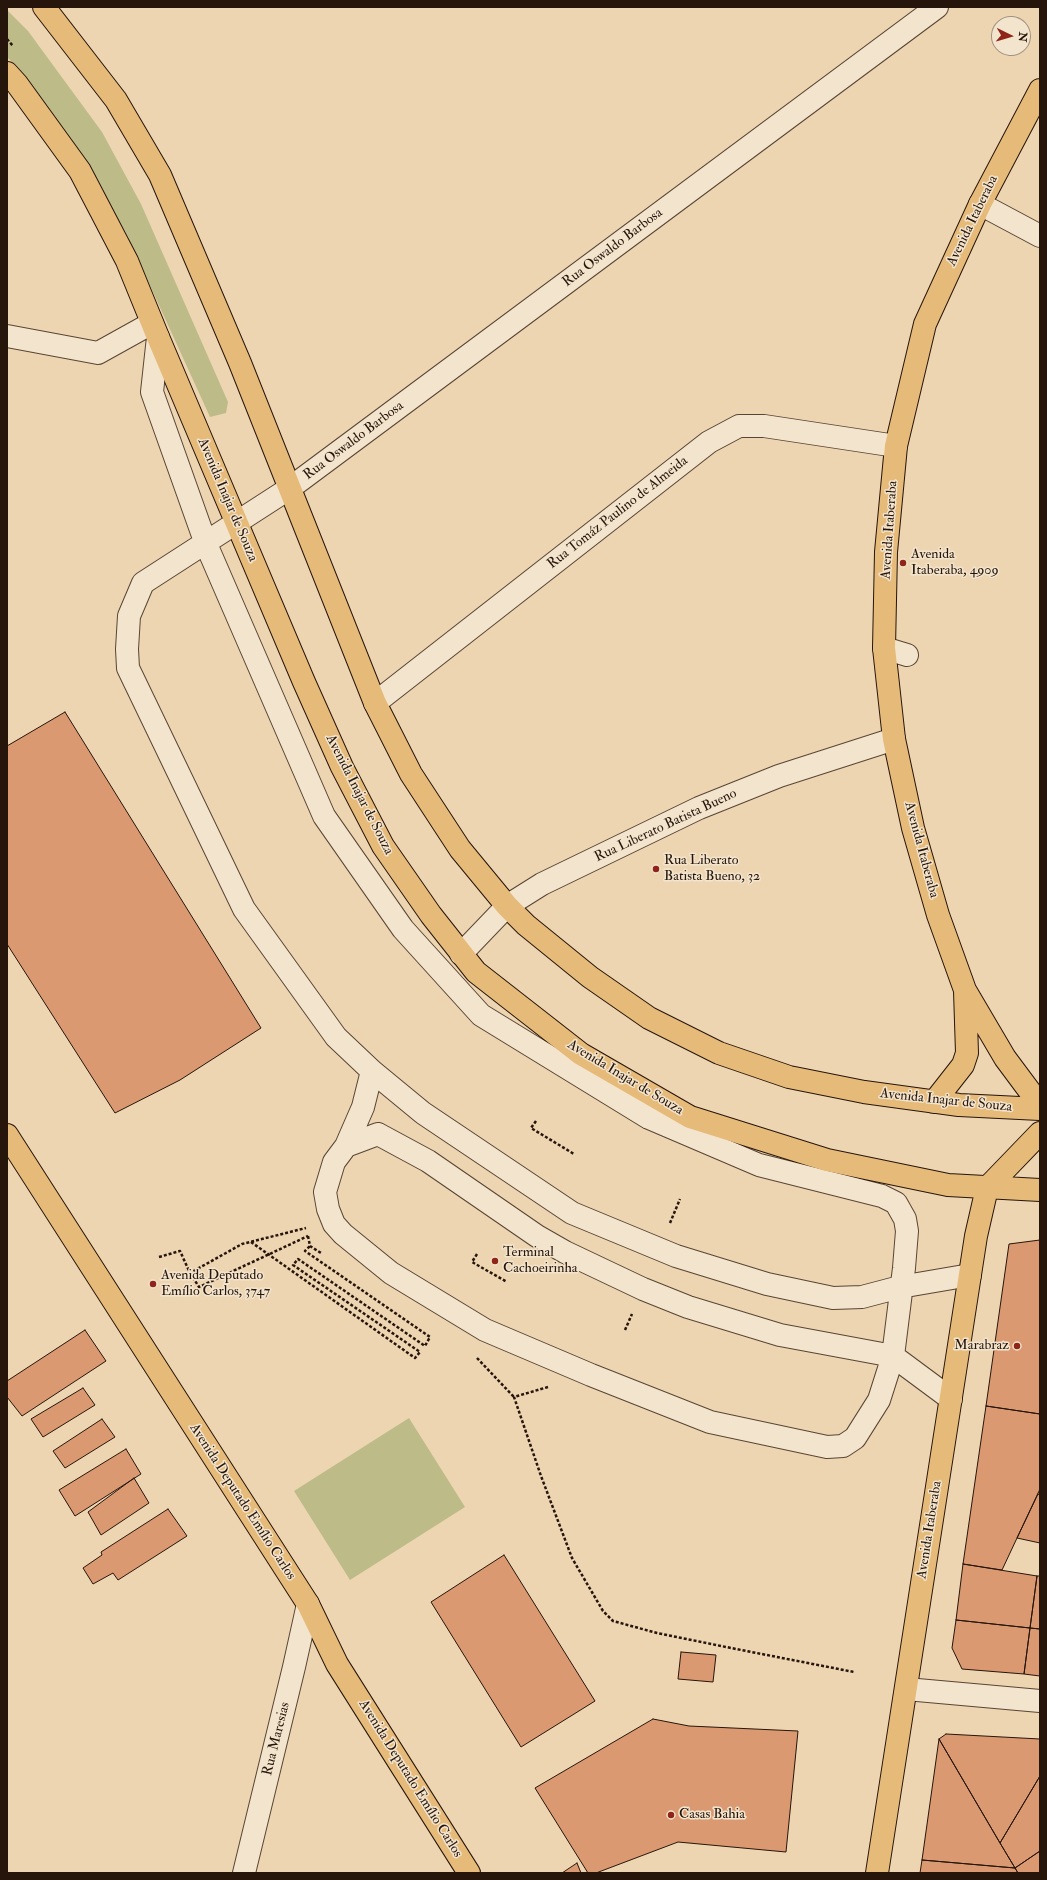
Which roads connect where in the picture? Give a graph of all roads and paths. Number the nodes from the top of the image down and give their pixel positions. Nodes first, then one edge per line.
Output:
1 (44, 7) edge
2 (936, 7) edge
3 (7, 73) edge
4 (1040, 90) edge
5 (980, 204) junction
6 (1040, 236) edge
7 (155, 330) junction
8 (7, 336) edge
9 (896, 446) junction
10 (290, 488) junction
11 (236, 522) junction
12 (206, 544) junction
13 (884, 648) junction
14 (907, 654) dead end
15 (374, 703) junction
16 (894, 739) junction
17 (507, 906) junction
18 (461, 954) junction
19 (965, 990) junction
20 (372, 1071) junction
21 (934, 1102) junction
22 (1040, 1105) edge
23 (1040, 1109) edge
24 (536, 1122) dead end
25 (1040, 1133) edge
26 (7, 1135) edge
27 (346, 1146) junction
28 (574, 1154) dead end
29 (987, 1188) junction
30 (1040, 1190) edge
31 (300, 1230) dead end
32 (308, 1236) dead end
33 (251, 1242) junction
34 (310, 1246) dead end
35 (476, 1254) dead end
36 (159, 1257) dead end
37 (190, 1273) junction
38 (970, 1275) junction
39 (507, 1282) dead end
40 (900, 1287) junction
41 (893, 1356) junction
42 (591, 1375) junction
43 (950, 1398) junction
44 (308, 1604) junction
45 (854, 1672) dead end
46 (906, 1689) junction
47 (1040, 1701) edge
48 (244, 1873) edge
49 (469, 1873) edge
50 (877, 1873) edge

1 - 10 main road, Avenida Inajar de Souza
2 - 10 street, Rua Oswaldo Barbosa
3 - 7 main road, Avenida Inajar de Souza
4 - 5 main road, Avenida Itaberaba
5 - 6 street
5 - 9 main road, Avenida Itaberaba
7 - 8 street
7 - 11 main road, Avenida Inajar de Souza
7 - 12 street
9 - 13 main road, Avenida Itaberaba
9 - 15 street, Rua Tomáz Paulino de Almeida
10 - 11 street, Rua Oswaldo Barbosa
10 - 15 main road, Avenida Inajar de Souza
11 - 12 street, Rua Oswaldo Barbosa
11 - 18 main road, Avenida Inajar de Souza
12 - 20 street, Rua Oswaldo Barbosa
12 - 40 street
13 - 14 street
13 - 16 main road, Avenida Itaberaba
15 - 17 main road, Avenida Inajar de Souza
16 - 17 street, Rua Liberato Batista Bueno
16 - 19 main road, Avenida Itaberaba
17 - 18 street, Rua Liberato Batista Bueno
17 - 21 main road, Avenida Inajar de Souza
18 - 29 main road, Avenida Inajar de Souza
19 - 21 main road, Avenida Itaberaba
19 - 22 main road, Avenida Itaberaba
20 - 27 street
20 - 40 street, Rua Oswaldo Barbosa
21 - 23 main road, Avenida Inajar de Souza
24 - 28 path
25 - 29 main road
26 - 44 main road, Avenida Deputado Emílio Carlos
27 - 41 street
27 - 42 street
29 - 30 main road, Avenida Inajar de Souza
29 - 38 main road, Avenida Itaberaba
31 - 33 path
32 - 37 path
33 - 34 path, bridge
33 - 37 path
35 - 39 path
36 - 37 path
38 - 40 street, Rua Oswaldo Barbosa
38 - 43 main road, Avenida Itaberaba
40 - 41 street
41 - 42 street
41 - 43 street
42 - 45 path
43 - 46 main road, Avenida Itaberaba
44 - 48 street, Rua Maresias
44 - 49 main road, Avenida Deputado Emílio Carlos
46 - 47 street
46 - 50 main road, Avenida Itaberaba

